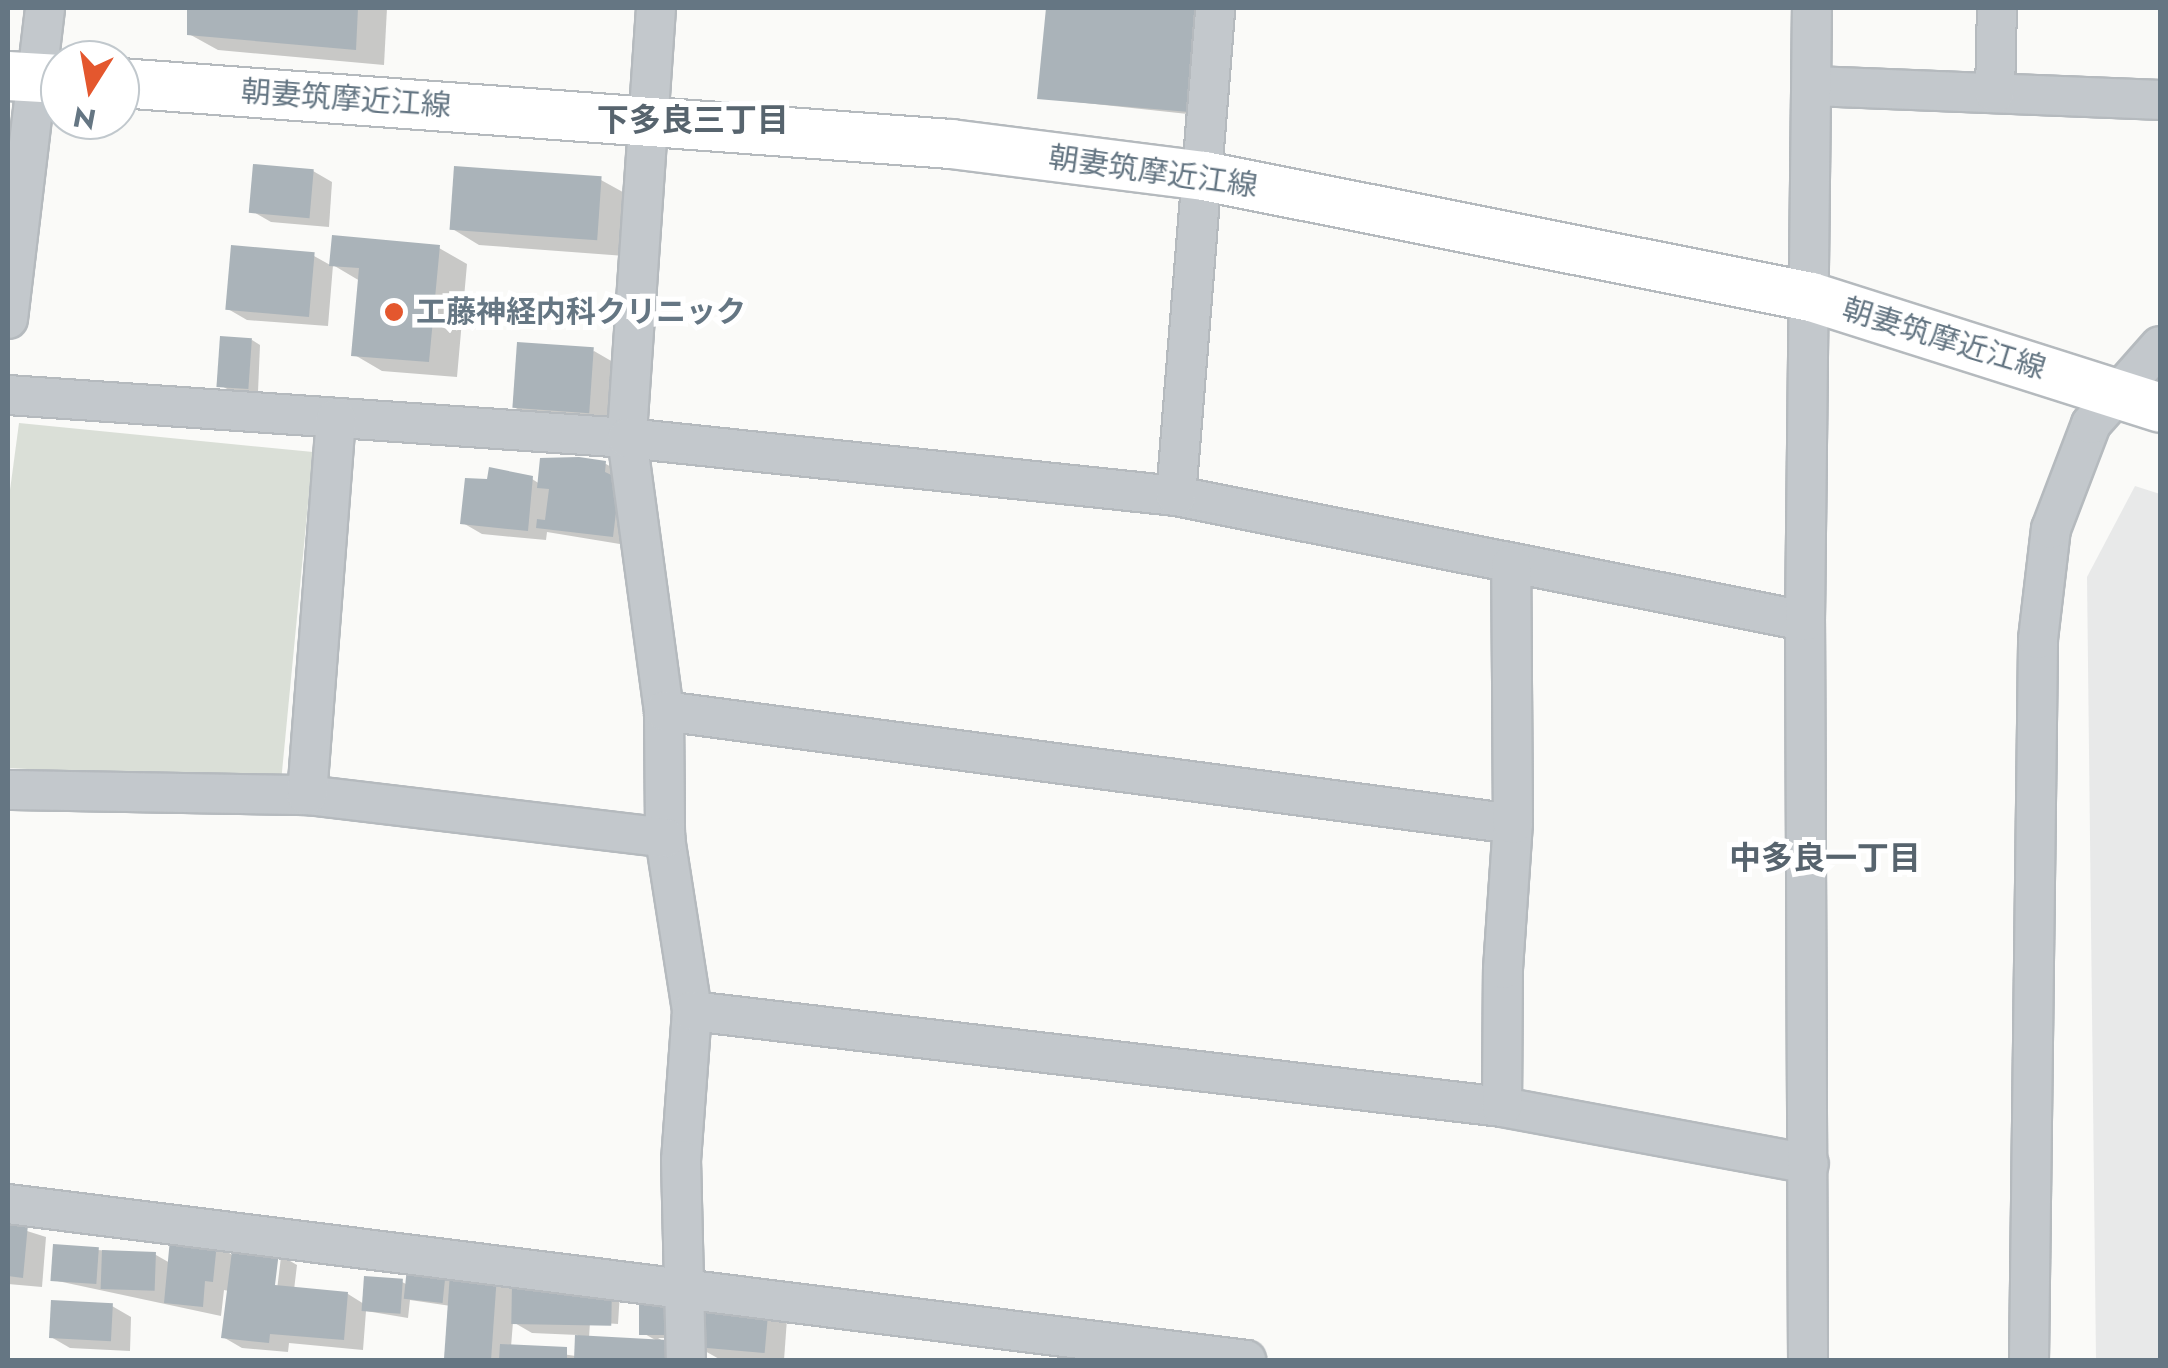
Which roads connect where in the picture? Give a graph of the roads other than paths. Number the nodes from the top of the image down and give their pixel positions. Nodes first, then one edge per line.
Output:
1 (46, 8) edge
2 (656, 8) edge
3 (1215, 8) edge
4 (1812, 8) edge
5 (1997, 8) edge
6 (36, 78) edge
7 (140, 85) edge
8 (1813, 86) junction
9 (1995, 93) junction
10 (2160, 100) edge
11 (645, 119) junction
12 (1204, 176) junction
13 (1811, 297) junction
14 (8, 319) edge
15 (2160, 346) edge
16 (8, 395) edge
17 (2139, 400) edge
18 (336, 418) junction
19 (626, 438) junction
20 (1176, 496) junction
21 (1511, 565) junction
22 (1805, 621) junction
23 (664, 711) junction
24 (8, 790) edge
25 (308, 795) junction
26 (1514, 824) junction
27 (665, 838) junction
28 (692, 1011) junction
29 (1502, 1107) junction
30 (1810, 1164) junction
31 (8, 1204) edge
32 (682, 1286) junction
33 (686, 1360) edge
34 (1246, 1360) edge
35 (1808, 1360) edge
36 (2029, 1360) edge

1 - 6 street
2 - 11 street
3 - 12 street
4 - 8 street
5 - 9 street
6 - 14 street
7 - 11 main road, 朝妻筑摩近江線
8 - 9 street
8 - 13 street
9 - 10 street
11 - 12 main road, 朝妻筑摩近江線
11 - 19 street
12 - 13 main road, 朝妻筑摩近江線
12 - 20 street
13 - 17 main road, 朝妻筑摩近江線
13 - 22 street
15 - 17 street
16 - 18 street
17 - 36 street
18 - 19 street
18 - 25 street
19 - 20 street
19 - 23 street
20 - 21 street
21 - 22 street
21 - 26 street
22 - 30 street
23 - 26 street
23 - 27 street
24 - 25 street
25 - 27 street
26 - 29 street
27 - 28 street
28 - 29 street
28 - 32 street
29 - 30 street
30 - 35 street
31 - 32 street
32 - 33 street
32 - 34 street

